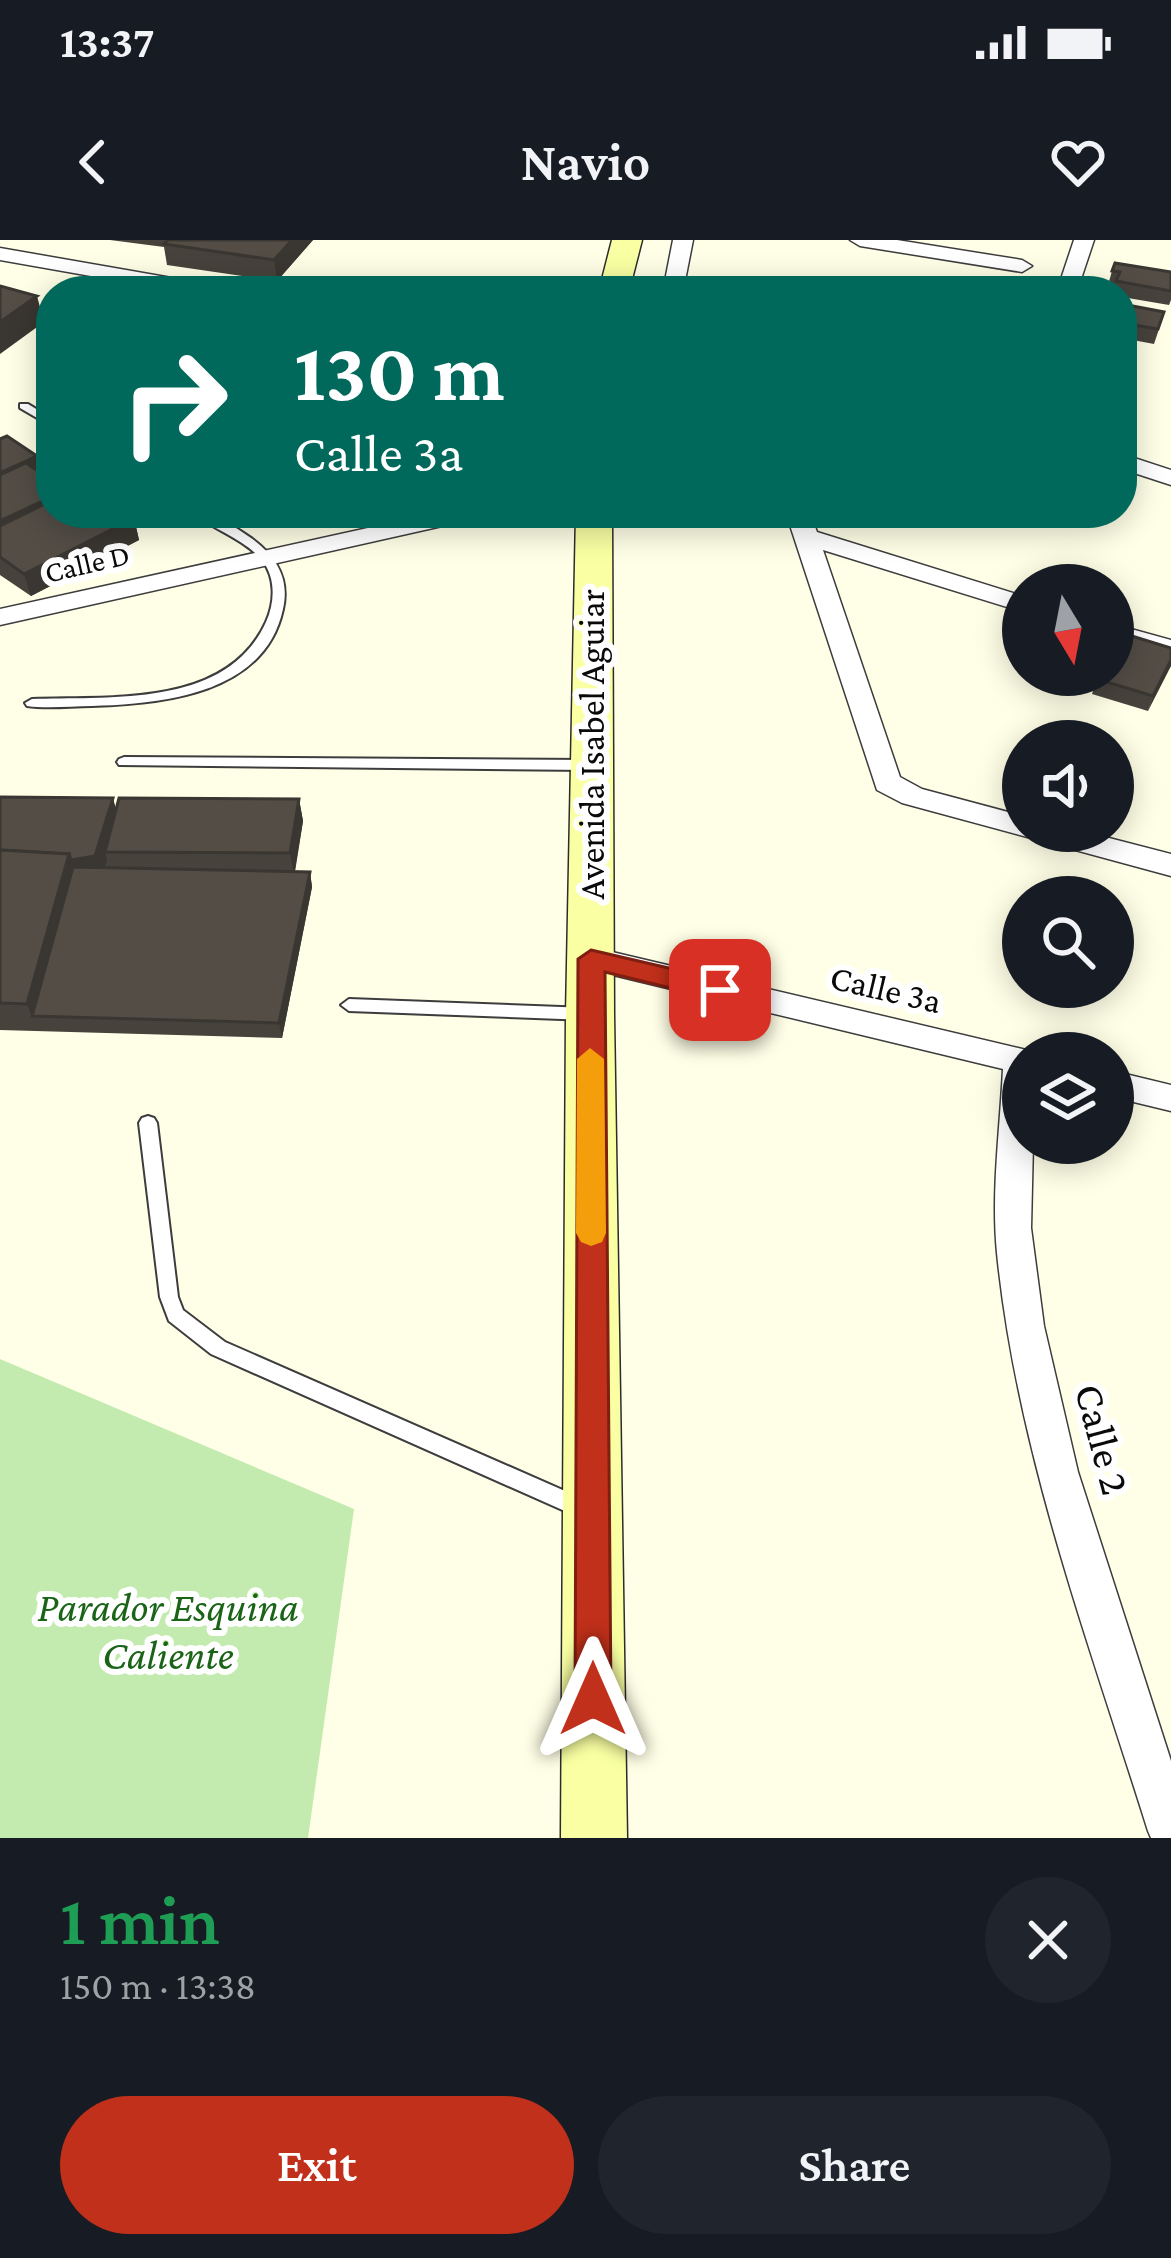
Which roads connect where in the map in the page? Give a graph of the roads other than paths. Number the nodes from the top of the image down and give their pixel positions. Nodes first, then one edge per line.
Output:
1 (627, 240) edge
2 (683, 240) edge
3 (860, 240) edge
4 (1084, 240) edge
5 (0, 254) edge
6 (1022, 266) dead end
7 (126, 276) edge
8 (618, 276) edge
9 (676, 276) edge
10 (1072, 276) edge
11 (24, 406) dead end
12 (36, 414) edge
13 (1137, 466) edge
14 (1171, 478) edge
15 (223, 528) edge
16 (386, 528) edge
17 (594, 528) edge
18 (802, 528) edge
19 (812, 528) edge
20 (268, 556) junction
21 (1002, 596) edge
22 (0, 617) edge
23 (1134, 638) edge
24 (1171, 649) edge
25 (32, 703) dead end
26 (124, 762) dead end
27 (591, 765) junction
28 (1002, 820) edge
29 (1122, 852) edge
30 (1171, 865) edge
31 (591, 959) junction
32 (349, 1005) dead end
33 (590, 1014) junction
34 (1002, 1056) edge
35 (1134, 1089) edge
36 (1171, 1098) edge
37 (148, 1123) dead end
38 (1018, 1164) edge
39 (592, 1513) junction
40 (1171, 1831) edge
41 (594, 1838) edge

1 - 8 main road
2 - 9 street
3 - 6 street
4 - 10 street
5 - 7 street
11 - 12 lane
13 - 14 street
15 - 20 lane
16 - 20 street, Calle D
17 - 27 main road, Avenida Isabel Aguiar
18 - 28 street
19 - 21 street
20 - 22 street, Calle D
20 - 25 lane
23 - 24 street
26 - 27 lane
27 - 31 main road, Avenida Isabel Aguiar
29 - 30 street
31 - 33 main road, Avenida Isabel Aguiar
31 - 34 street, Calle 3a
32 - 33 lane
33 - 39 main road, Avenida Isabel Aguiar
35 - 36 street
37 - 39 lane
38 - 40 street, Calle 2
39 - 41 main road, Avenida Isabel Aguiar

